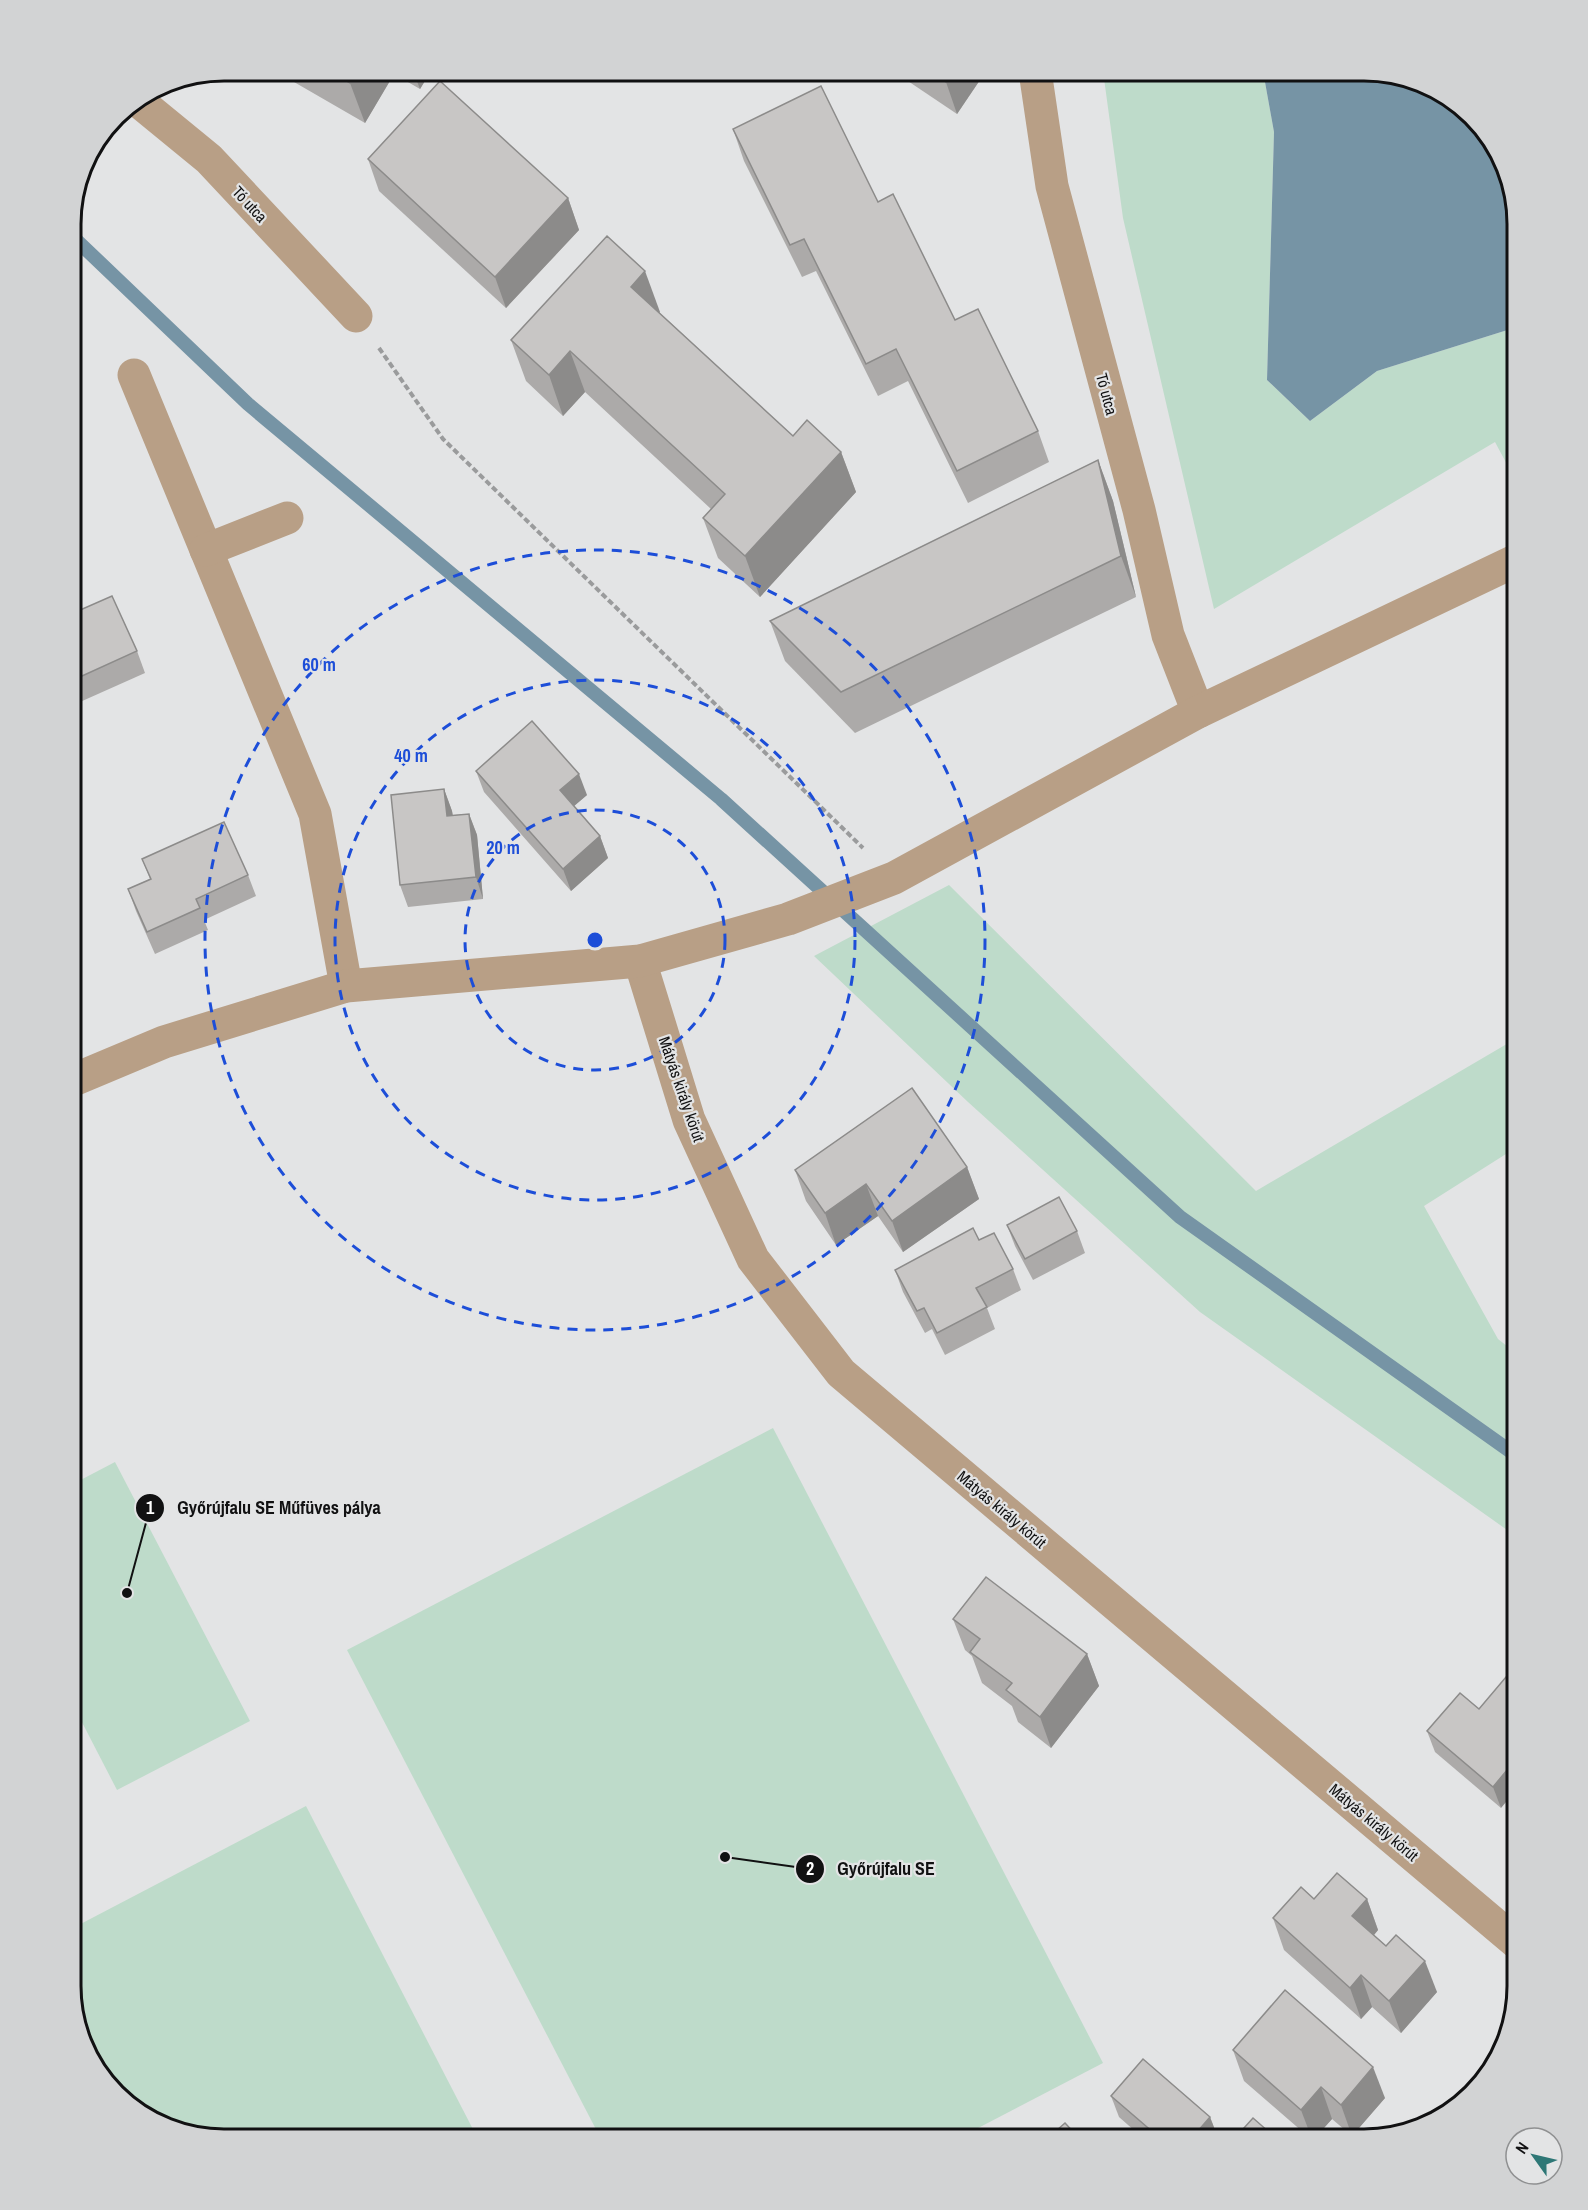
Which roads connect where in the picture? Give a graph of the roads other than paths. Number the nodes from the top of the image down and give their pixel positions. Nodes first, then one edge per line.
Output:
1 (1036, 81) edge
2 (144, 105) edge
3 (356, 316) road end
4 (134, 375) dead end
5 (287, 519) dead end
6 (206, 550) junction
7 (1507, 565) edge
8 (1198, 712) junction
9 (640, 961) junction
10 (346, 986) junction
11 (81, 1077) edge
12 (1507, 1934) edge

1 - 8 street, Tó utca
2 - 3 street, Tó utca
4 - 6 street
5 - 6 street
6 - 10 street
7 - 8 street
8 - 9 street
9 - 10 street
9 - 12 street, Mátyás király körút
10 - 11 street

